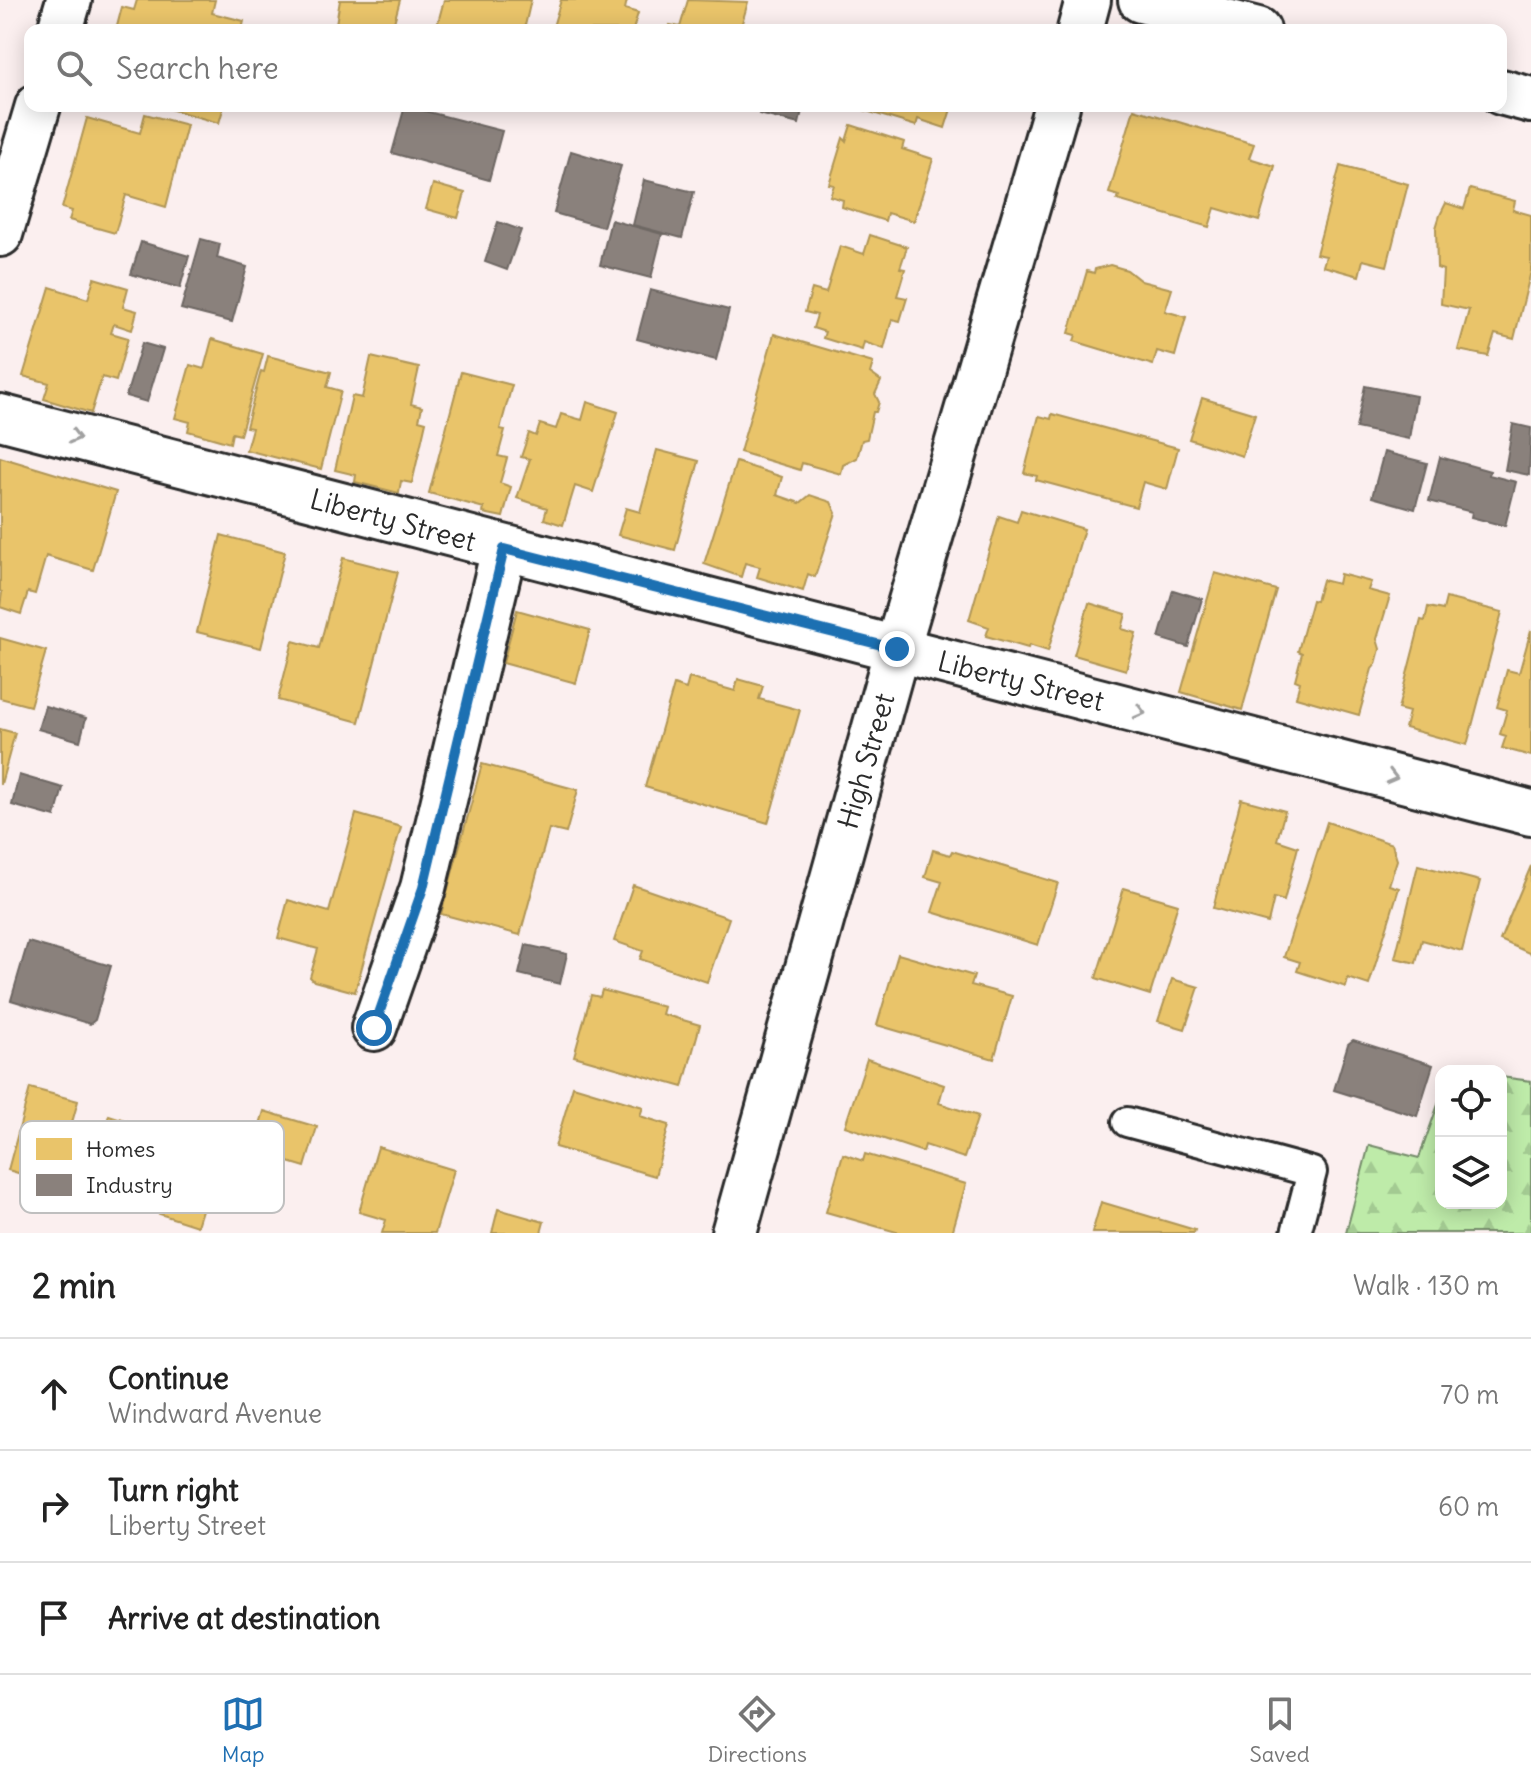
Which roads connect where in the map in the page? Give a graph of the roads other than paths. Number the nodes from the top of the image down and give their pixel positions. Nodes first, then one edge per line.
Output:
1 (69, 0) edge
2 (1088, 0) edge
3 (1141, 0) edge
4 (62, 24) edge
5 (1082, 24) edge
6 (1235, 24) edge
7 (1507, 94) edge
8 (1531, 100) edge
9 (36, 112) edge
10 (1055, 112) edge
11 (0, 234) edge
12 (0, 417) edge
13 (504, 549) junction
14 (897, 649) junction
15 (1531, 813) edge
16 (374, 1028) dead end
17 (1127, 1122) dead end
18 (734, 1233) edge
19 (1296, 1233) edge

1 - 4 street
2 - 5 street
3 - 6 street
7 - 8 street
9 - 11 street
10 - 14 street, High Street
12 -> 13 street, Liberty Street
13 - 14 street, Liberty Street
13 - 16 street
14 -> 15 street, Liberty Street
14 - 18 street, High Street
17 - 19 lane

